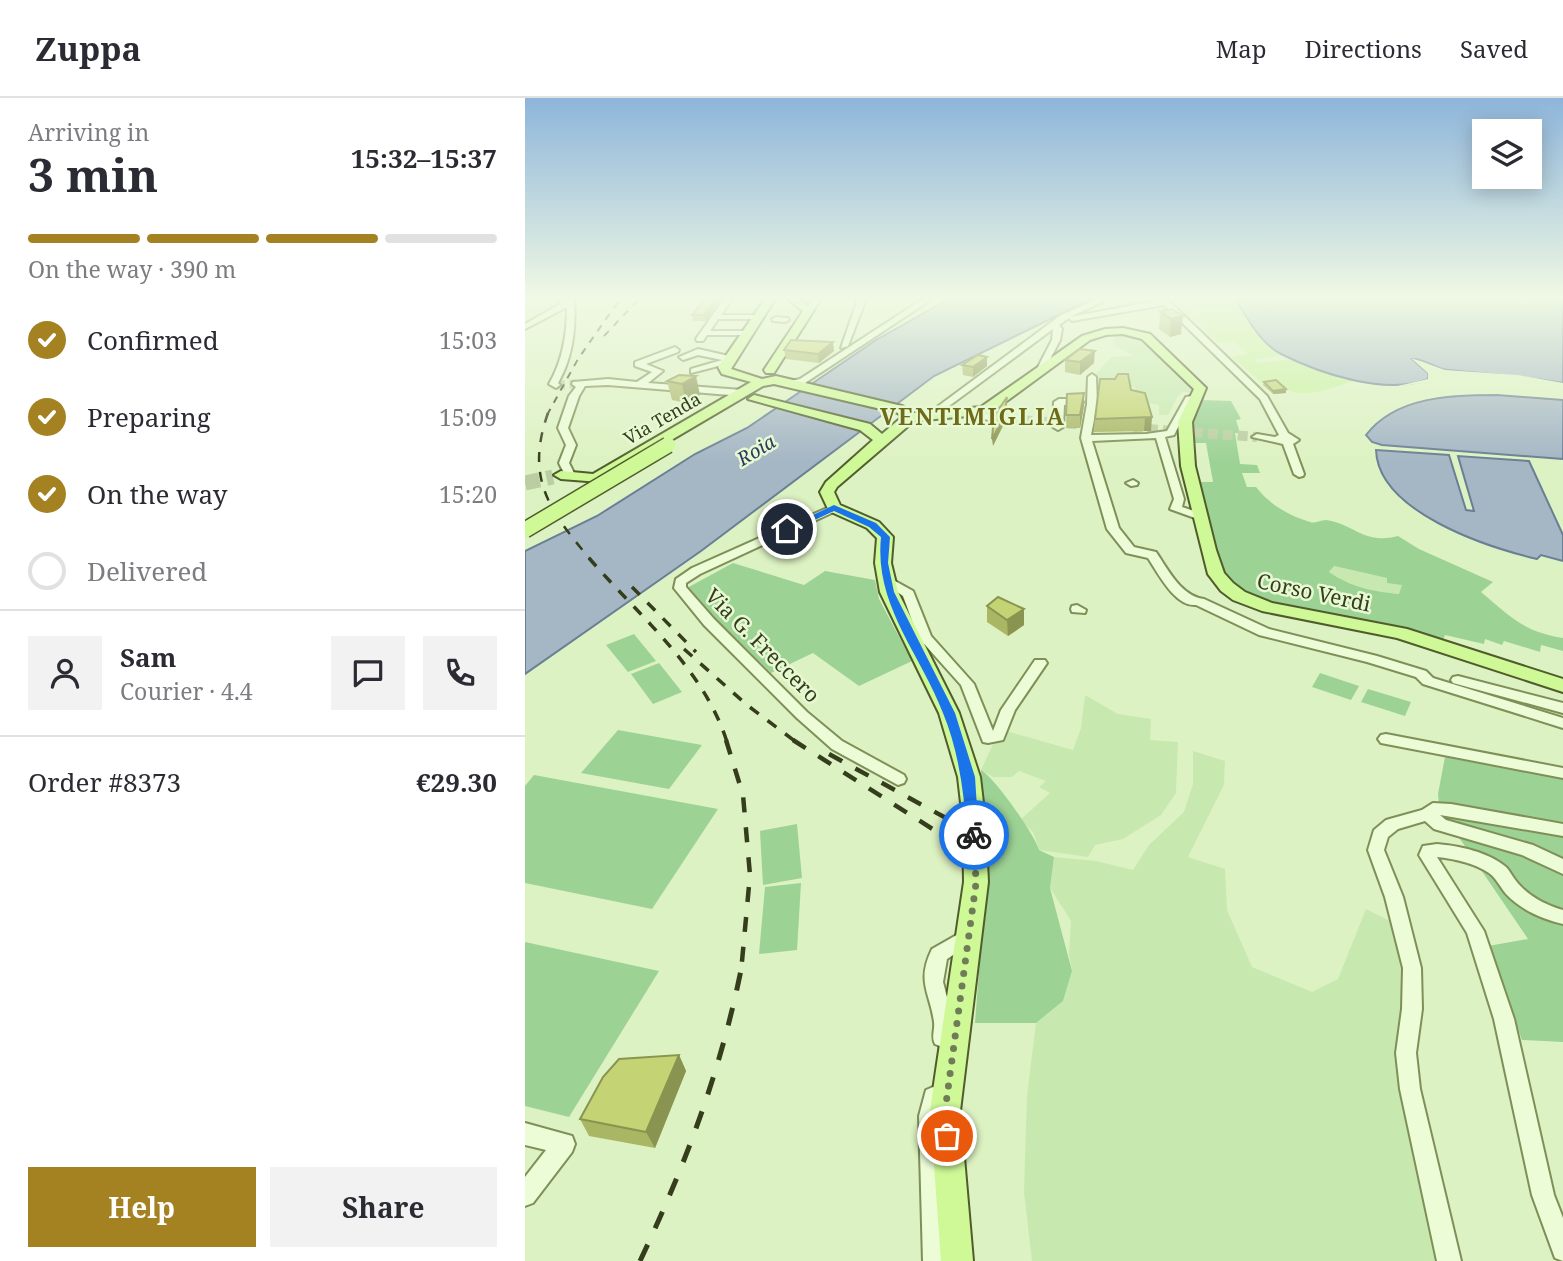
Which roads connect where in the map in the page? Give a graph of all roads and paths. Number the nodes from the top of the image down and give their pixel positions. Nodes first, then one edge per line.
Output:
1 (565, 353) edge
2 (675, 353) edge
3 (703, 353) edge
4 (733, 353) edge
5 (787, 353) edge
6 (840, 353) edge
7 (1019, 353) edge
8 (1049, 353) edge
9 (1063, 353) edge
10 (1166, 353) edge
11 (1218, 353) edge
12 (729, 360) junction
13 (1042, 367) junction
14 (694, 371) dead end
15 (1092, 377) dead end
16 (754, 380) junction
17 (789, 383) junction
18 (556, 385) dead end
19 (638, 385) junction
20 (1196, 398) junction
21 (747, 401) junction
22 (1078, 402) edge
23 (940, 410) junction
24 (902, 415) junction
25 (1058, 427) dead end
26 (875, 433) junction
27 (1151, 436) junction
28 (1257, 437) tunnel mouth
29 (1086, 438) junction
30 (1284, 439) junction
31 (1157, 453) dead end
32 (1299, 474) dead end
33 (561, 475) joint
34 (834, 508) junction
35 (1199, 516) junction
36 (525, 530) edge
37 (886, 580) junction
38 (1039, 663) dead end
39 (1420, 674) junction
40 (1563, 687) edge
41 (1563, 708) edge
42 (1563, 723) edge
43 (1385, 739) dead end
44 (1563, 773) edge
45 (898, 779) dead end
46 (1428, 814) junction
47 (1563, 830) edge
48 (1563, 867) edge
49 (1563, 916) edge
50 (969, 936) junction
51 (525, 1134) edge
52 (525, 1195) edge
53 (1563, 1250) edge
54 (935, 1261) edge
55 (957, 1261) edge
56 (1449, 1261) edge

1 - 18 street
2 - 19 street
3 - 12 street
4 - 12 main road
5 - 17 main road
6 - 17 street
7 - 23 street
8 - 13 street
9 - 13 main road
10 - 20 main road
11 - 30 street
12 - 14 street
12 - 16 main road
13 - 23 main road
15 - 29 street
16 - 17 main road
16 - 21 main road
17 - 21 main road
17 - 24 main road
19 - 21 street
19 - 33 street
20 - 27 street
20 - 35 main road, Corso Verdi
21 - 26 main road
21 - 33 main road, Via Tenda
21 - 36 main road, bridge
22 - 25 street
23 - 24 main road
24 - 26 main road
26 - 34 main road
27 - 29 street
27 - 31 street
27 - 35 street
28 - 30 street
29 - 39 street
30 - 32 street
34 - 37 main road
34 - 45 street, Via G. Freccero
35 - 40 main road, Corso Verdi
37 - 38 street
37 - 50 main road
39 - 41 street
39 - 42 street
43 - 44 street
46 - 47 street
46 - 48 street
46 - 56 street
49 - 53 street
50 - 54 street
50 - 55 main road
51 - 52 street

